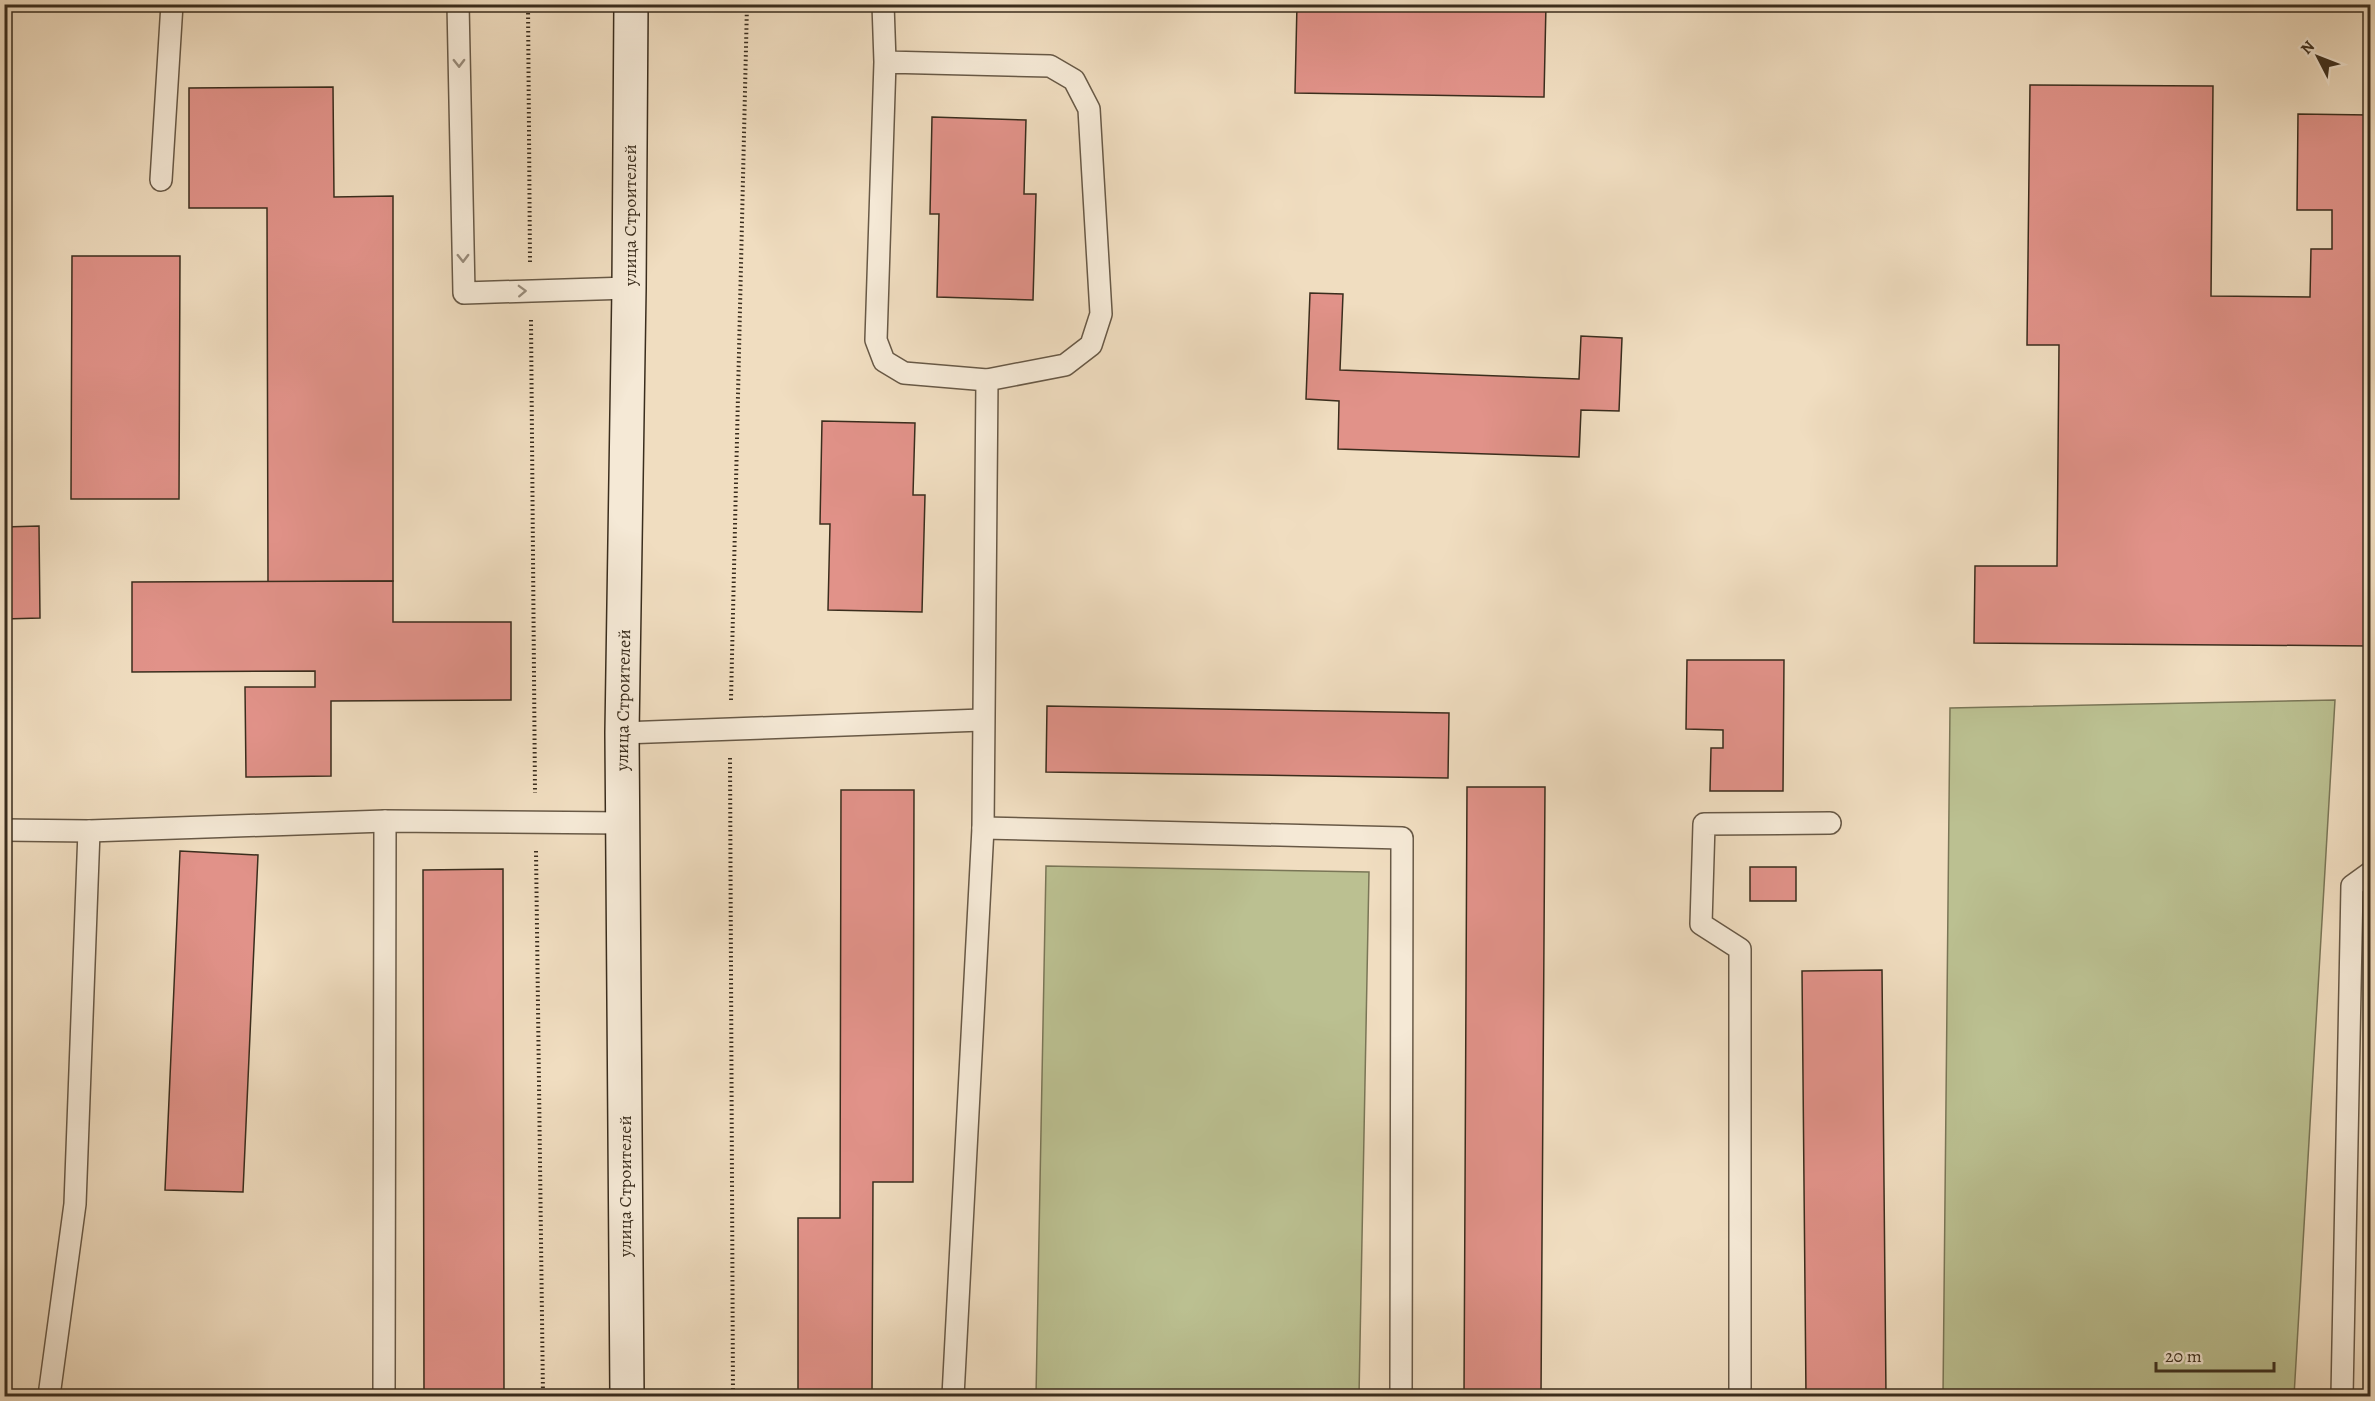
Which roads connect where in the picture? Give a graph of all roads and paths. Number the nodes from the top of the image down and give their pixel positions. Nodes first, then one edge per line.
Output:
1 (172, 4) edge
2 (458, 4) edge
3 (528, 4) edge
4 (631, 4) edge
5 (747, 4) edge
6 (883, 4) edge
7 (885, 62) junction
8 (161, 180) dead end
9 (629, 288) junction
10 (531, 291) junction
11 (987, 380) junction
12 (982, 720) junction
13 (730, 731) junction
14 (622, 733) junction
15 (385, 821) junction
16 (535, 822) junction
17 (623, 823) junction
18 (1830, 823) dead end
19 (983, 828) junction
20 (4, 830) edge
21 (88, 831) junction
22 (2370, 873) edge
23 (49, 1396) edge
24 (384, 1396) edge
25 (543, 1396) edge
26 (627, 1396) edge
27 (733, 1396) edge
28 (953, 1396) edge
29 (1401, 1396) edge
30 (1740, 1396) edge
31 (2342, 1396) edge

1 - 8 lane
2 -> 10 lane
3 - 10 path
4 - 9 street, улица Строителей
5 - 13 path
6 - 7 lane
7 - 11 lane
7 - 11 lane
9 - 10 lane
9 - 14 street, улица Строителей
10 - 16 path
11 - 12 lane
12 - 13 lane
12 - 19 lane
13 - 14 lane
13 - 27 path
14 - 17 street, улица Строителей
15 - 16 lane
15 - 21 lane
15 - 24 lane
16 - 17 lane
16 - 25 path
17 - 26 street, улица Строителей
18 - 30 lane
19 - 28 lane
19 - 29 lane
20 - 21 lane
21 - 23 lane
22 - 31 lane

